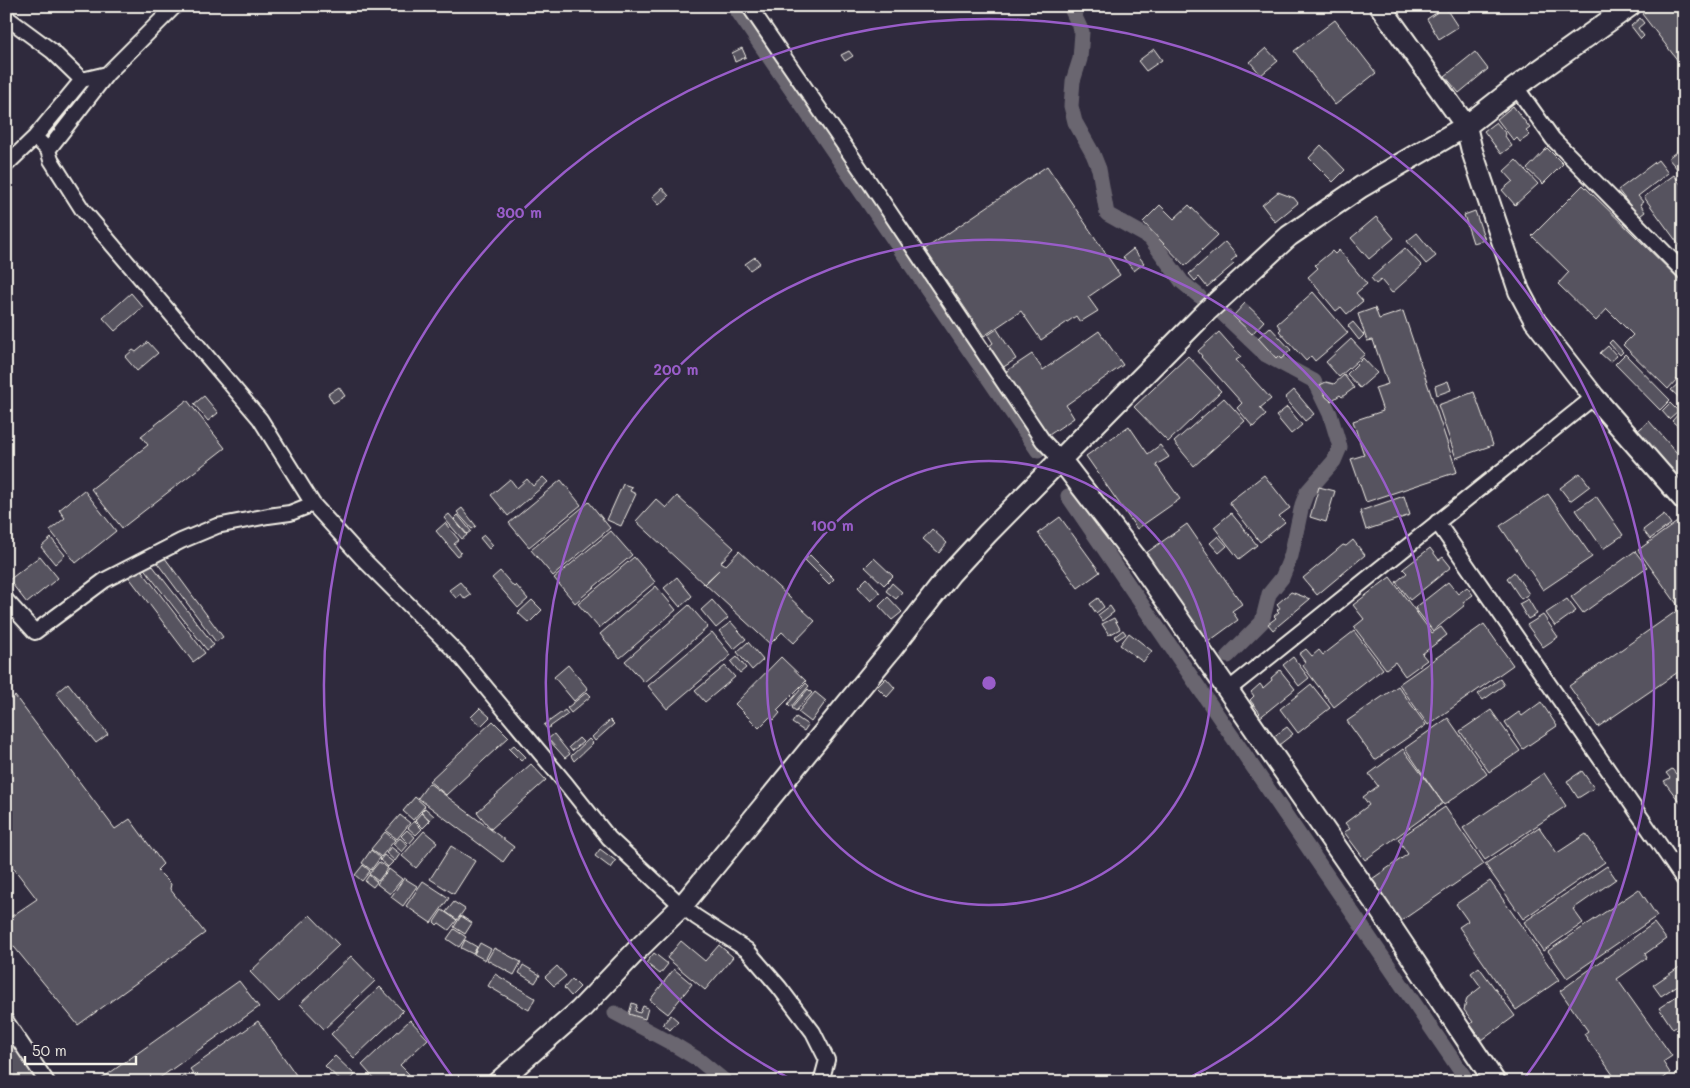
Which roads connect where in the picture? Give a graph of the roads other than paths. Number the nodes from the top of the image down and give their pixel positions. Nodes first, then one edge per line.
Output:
1 (175, 6) edge
2 (749, 6) edge
3 (1380, 6) edge
4 (1630, 6) edge
5 (6, 17) edge
6 (107, 74) junction
7 (82, 80) junction
8 (1516, 86) junction
9 (1466, 126) junction
10 (35, 137) junction
11 (48, 150) junction
12 (6, 165) edge
13 (1684, 272) edge
14 (1594, 397) junction
15 (1062, 460) junction
16 (1684, 500) edge
17 (313, 504) junction
18 (1437, 522) junction
19 (6, 600) edge
20 (1228, 690) junction
21 (1684, 880) edge
22 (682, 906) junction
23 (6, 1021) edge
24 (47, 1082) edge
25 (498, 1082) edge
26 (821, 1082) edge
27 (1495, 1082) edge

1 - 6 street
2 - 15 street
3 - 9 street
4 - 8 street
5 - 7 street
6 - 7 street
6 - 11 street
7 - 10 street
8 - 9 street
8 - 13 street
9 - 14 street
9 - 15 street
10 - 11 street
10 - 12 street
11 - 17 street
14 - 16 street
14 - 18 street
15 - 20 street
15 - 22 street
17 - 19 street
17 - 22 street
18 - 20 street
18 - 21 street
20 - 27 street
22 - 25 street
22 - 26 street
23 - 24 street

